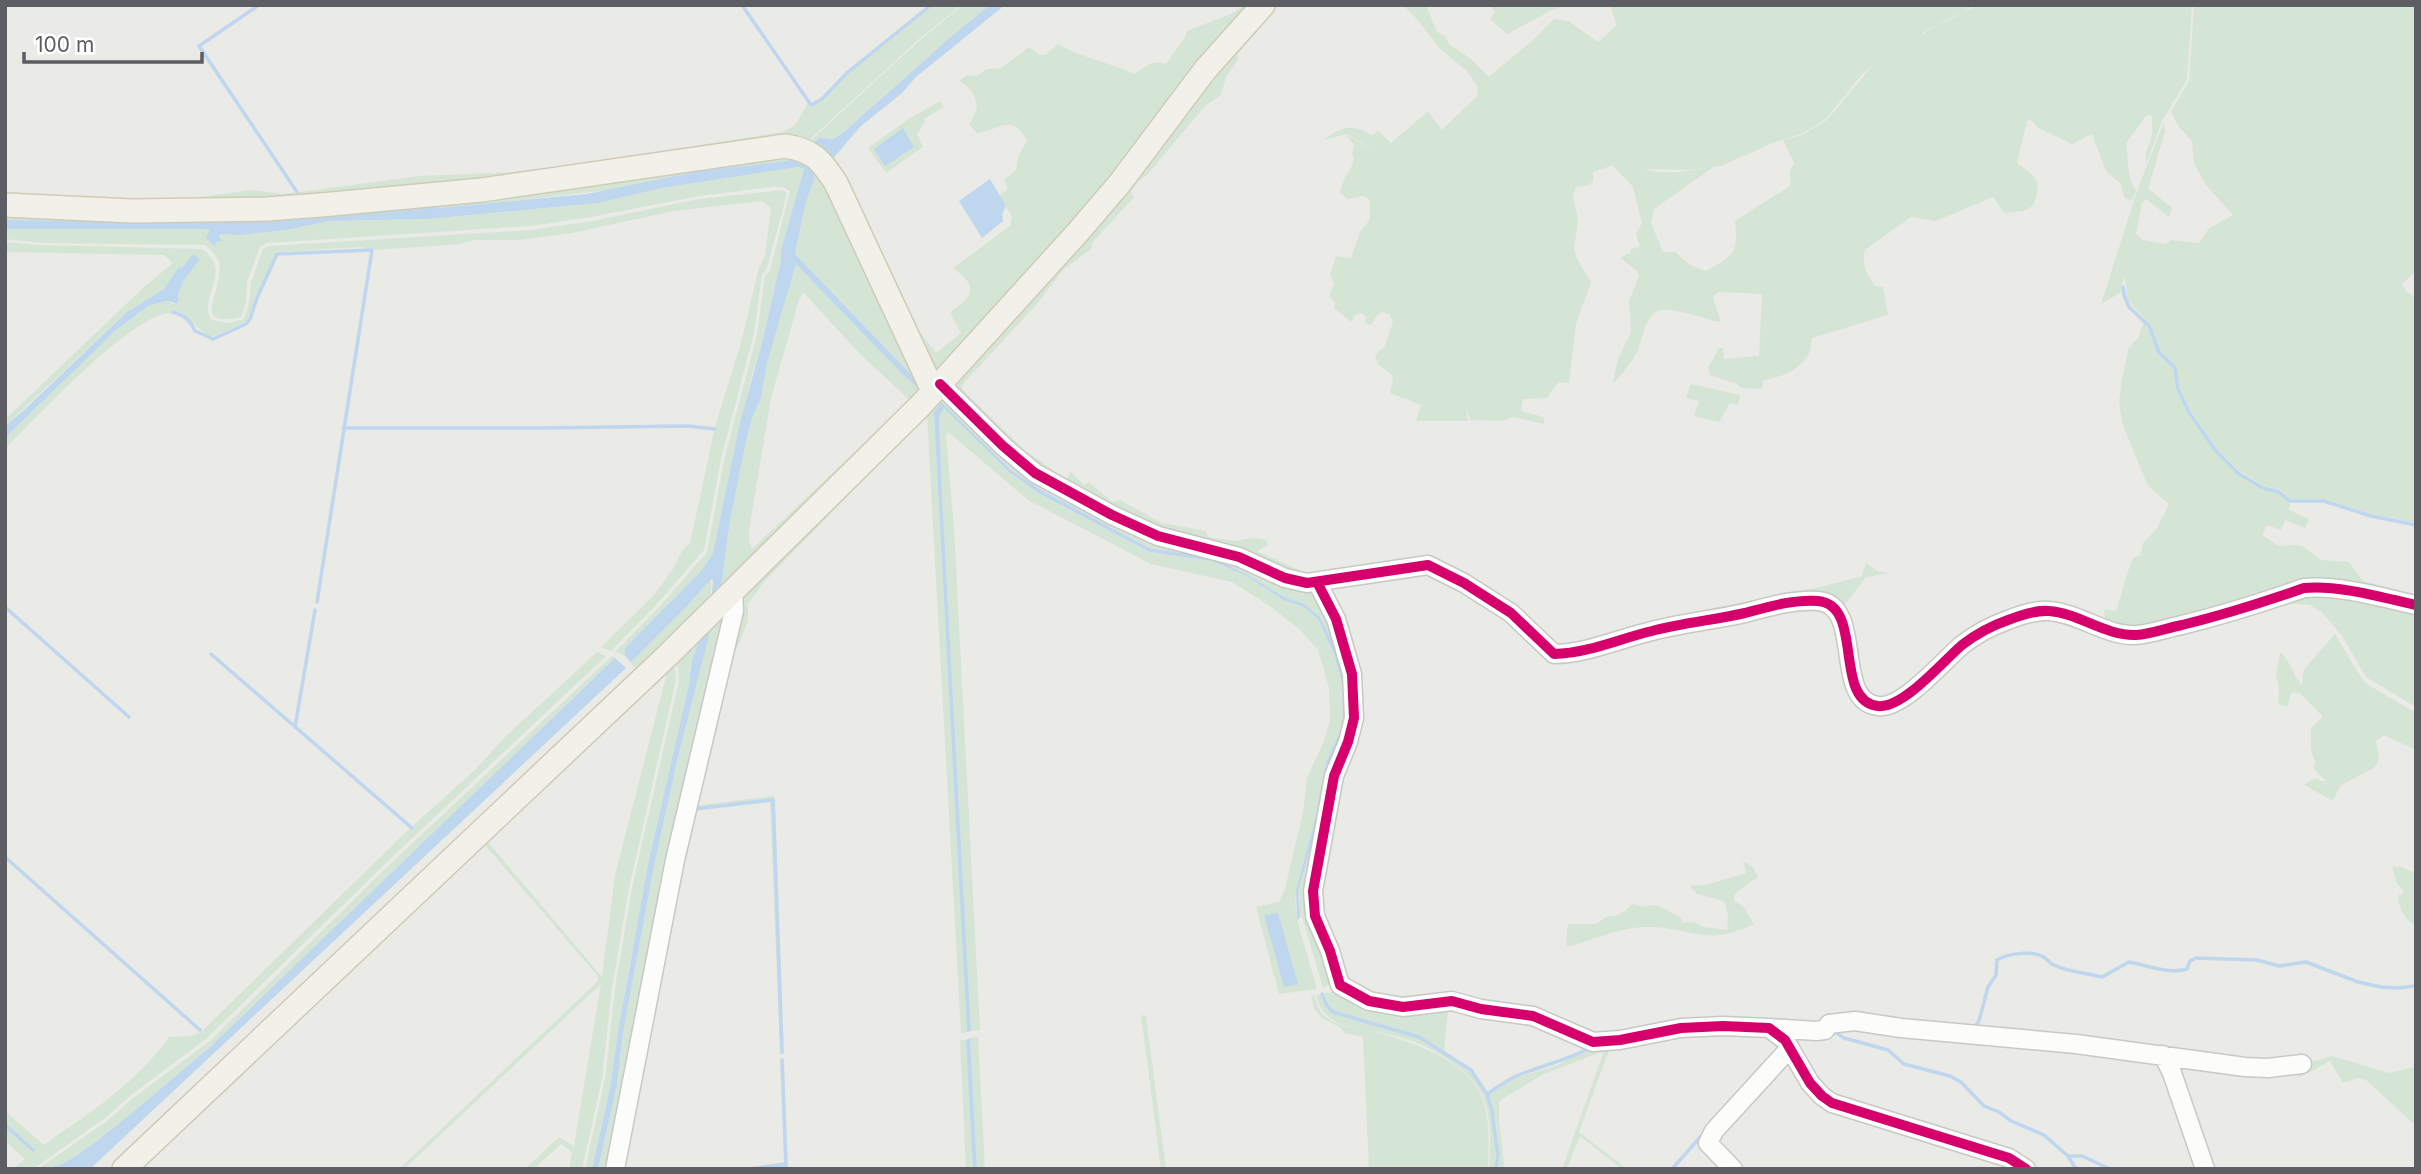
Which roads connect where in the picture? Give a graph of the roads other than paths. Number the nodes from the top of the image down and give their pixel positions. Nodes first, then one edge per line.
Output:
1 (1263, 5) edge
2 (5, 205) edge
3 (931, 393) junction
4 (1317, 582) junction
5 (721, 602) junction
6 (2416, 605) edge
7 (1769, 1028) junction
8 (1789, 1049) junction
9 (2164, 1055) junction
10 (2302, 1064) dead end
11 (124, 1169) edge
12 (615, 1169) edge
13 (1733, 1169) edge
14 (2025, 1169) edge
15 (2205, 1169) edge

1 - 3 main road
2 - 3 main road
3 - 4 street
3 - 5 main road
4 - 6 street
4 - 7 street
5 - 11 main road
5 - 12 street
7 - 8 street
7 - 9 street
8 - 13 street
8 - 14 street
9 - 10 street
9 - 15 street

